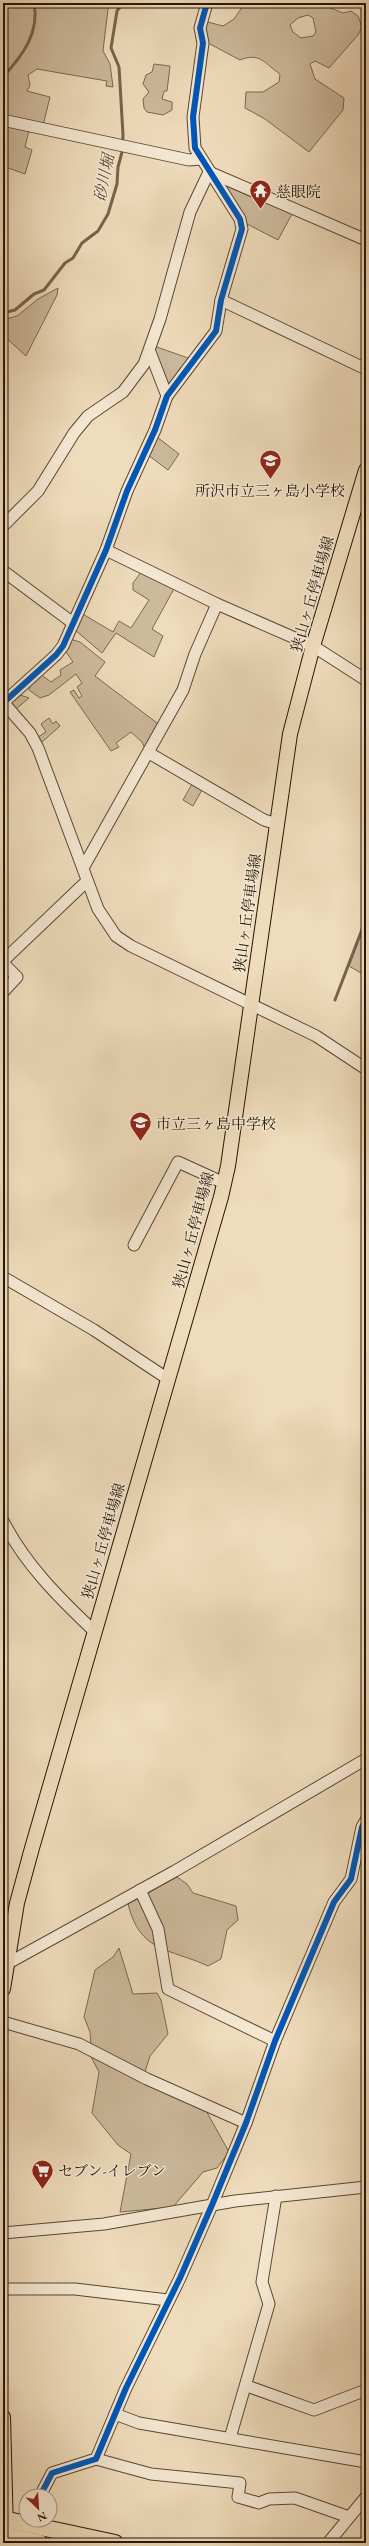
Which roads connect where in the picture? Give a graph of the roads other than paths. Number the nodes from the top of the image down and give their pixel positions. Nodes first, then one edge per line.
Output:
1 (207, 3) edge
2 (8, 120) dead end
3 (200, 159) junction
4 (210, 172) junction
5 (366, 240) edge
6 (221, 300) junction
7 (150, 352) junction
8 (366, 369) edge
9 (167, 396) junction
10 (366, 470) edge
11 (3, 526) edge
12 (106, 550) junction
13 (3, 571) edge
14 (217, 604) junction
15 (72, 623) junction
16 (313, 646) junction
17 (366, 680) edge
18 (3, 702) edge
19 (149, 753) junction
20 (277, 824) junction
21 (83, 868) junction
22 (88, 881) junction
23 (3, 962) edge
24 (3, 992) edge
25 (250, 1006) junction
26 (366, 1069) edge
27 (224, 1183) junction
28 (134, 1245) dead end
29 (3, 1277) edge
30 (168, 1379) junction
31 (3, 1521) edge
32 (94, 1631) junction
33 (366, 1759) edge
34 (366, 1820) edge
35 (140, 1890) junction
36 (4, 1966) edge
37 (3, 1989) edge
38 (3, 2022) edge
39 (275, 2041) junction
40 (246, 2123) junction
41 (366, 2188) edge
42 (276, 2196) junction
43 (212, 2205) junction
44 (3, 2233) edge
45 (3, 2289) edge
46 (168, 2300) junction
47 (247, 2386) junction
48 (366, 2390) edge
49 (115, 2414) junction
50 (3, 2417) edge
51 (230, 2438) junction
52 (96, 2459) junction
53 (366, 2462) edge
54 (44, 2488) edge
55 (366, 2497) edge
56 (349, 2518) junction
57 (5, 2519) edge
58 (5, 2538) edge
59 (40, 2543) edge
60 (115, 2543) edge
61 (328, 2543) edge

1 - 3 street
2 - 3 street
3 - 4 street
4 - 5 street
4 - 6 street
4 - 7 street
6 - 8 street
6 - 9 street
7 - 9 street
7 - 11 street
9 - 12 street
10 - 16 main road, 狭山ヶ丘停車場線
12 - 14 street
12 - 15 street
13 - 15 street
14 - 16 street
14 - 19 street
15 - 18 street
16 - 17 street
16 - 20 main road, 狭山ヶ丘停車場線
18 - 21 street
19 - 20 street
19 - 21 street
20 - 25 main road, 狭山ヶ丘停車場線
21 - 22 street
22 - 23 street
22 - 25 street
23 - 24 street
25 - 26 street
25 - 27 main road, 狭山ヶ丘停車場線
27 - 28 street
27 - 30 main road, 狭山ヶ丘停車場線
29 - 30 street
30 - 32 main road, 狭山ヶ丘停車場線
31 - 32 street
32 - 36 main road, 狭山ヶ丘停車場線
33 - 35 street
34 - 39 street
35 - 36 street
35 - 39 street
36 - 37 main road, 狭山ヶ丘停車場線
38 - 40 street
39 - 40 street
40 - 43 street
41 - 42 street
42 - 43 street
42 - 47 street
43 - 44 street
43 - 46 street
45 - 46 street
46 - 49 street
47 - 48 street
47 - 51 street
49 - 51 street
49 - 52 street
50 - 57 main road
51 - 53 street
52 - 54 street
52 - 56 street
55 - 56 street
56 - 61 street
57 - 58 main road
57 - 60 highway
58 - 59 highway

